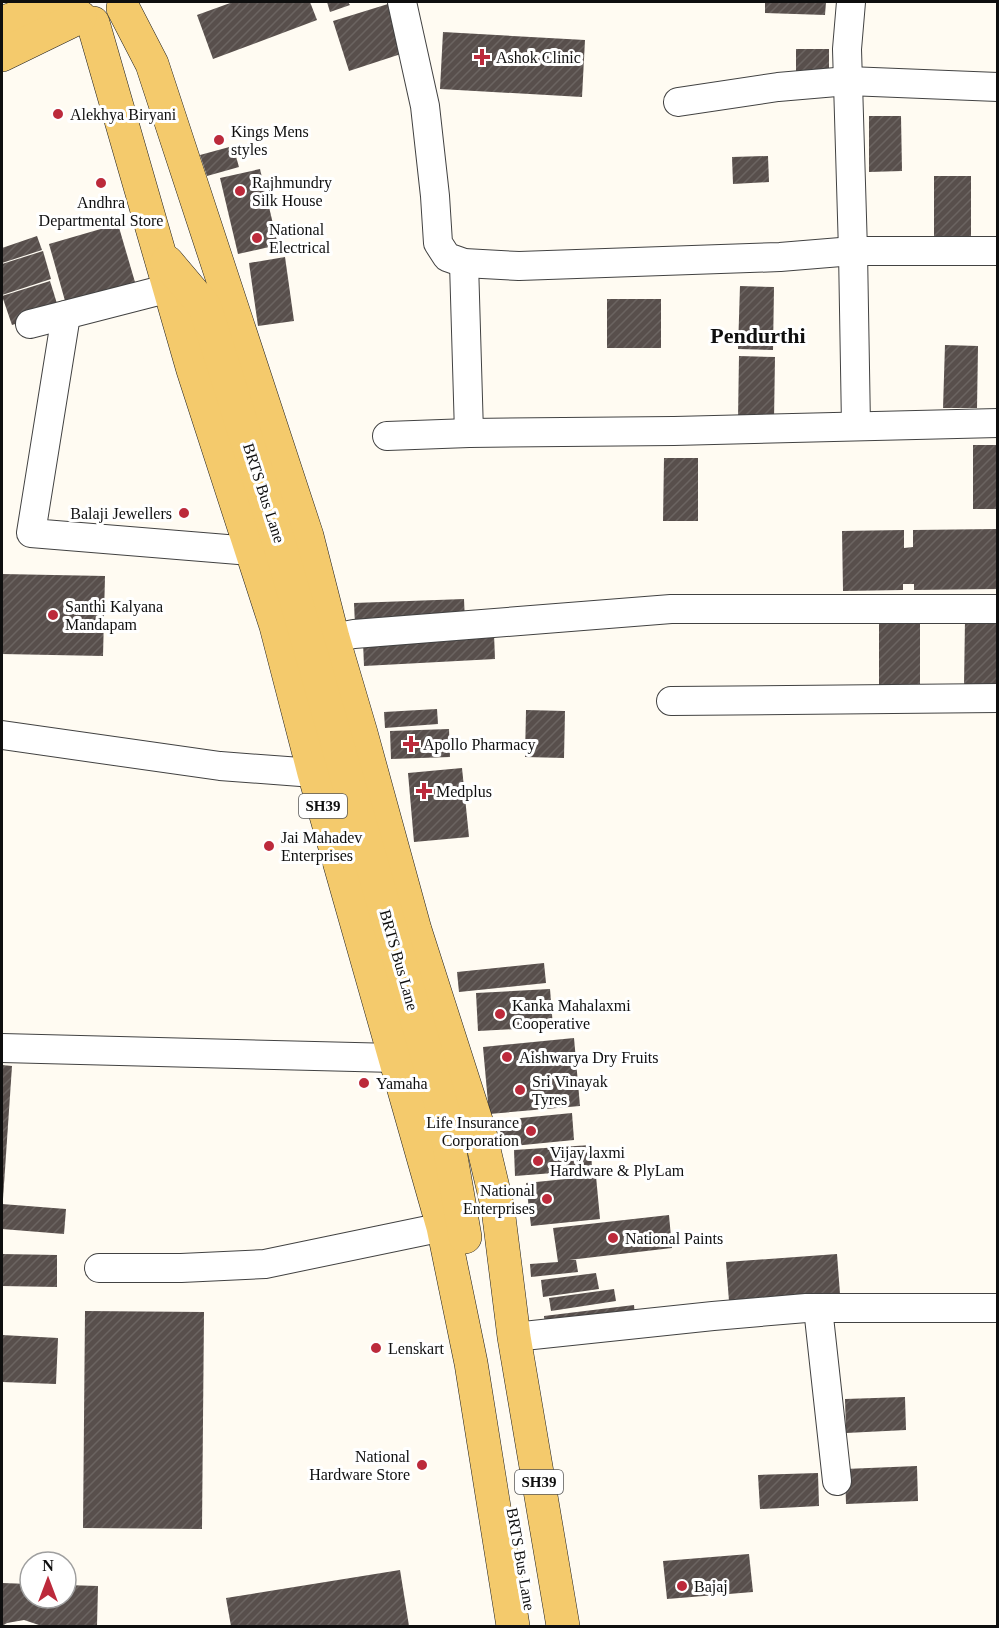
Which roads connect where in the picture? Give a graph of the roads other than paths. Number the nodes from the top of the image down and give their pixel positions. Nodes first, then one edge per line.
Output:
1 (402, 2) edge
2 (851, 2) edge
3 (124, 5) edge
4 (75, 11) edge
5 (2, 24) edge
6 (2, 55) edge
7 (848, 81) junction
8 (998, 87) edge
9 (678, 102) dead end
10 (213, 248) junction
11 (853, 251) junction
12 (998, 251) edge
13 (160, 254) junction
14 (464, 263) junction
15 (170, 288) junction
16 (205, 307) junction
17 (66, 315) junction
18 (30, 324) dead end
19 (998, 423) edge
20 (856, 426) junction
21 (469, 433) junction
22 (387, 436) dead end
23 (251, 551) junction
24 (998, 609) edge
25 (333, 638) junction
26 (998, 698) edge
27 (671, 701) dead end
28 (2, 735) edge
29 (314, 773) junction
30 (2, 1048) edge
31 (395, 1058) junction
32 (443, 1227) junction
33 (99, 1268) dead end
34 (818, 1308) junction
35 (998, 1308) edge
36 (514, 1337) junction
37 (837, 1481) dead end
38 (513, 1626) edge
39 (533, 1626) edge
40 (563, 1626) edge

1 - 14 street
2 - 7 street
3 - 4 main road, SH39
3 - 10 main road, SH39
4 - 5 main road
4 - 6 main road
4 - 13 main road, SH39
7 - 8 street
7 - 9 street
7 - 11 street
10 - 16 main road
10 - 25 main road, SH39
11 - 12 street
11 - 14 street
11 - 20 street
13 - 15 main road, SH39
13 - 16 main road
14 - 21 street
15 - 17 street
15 - 23 main road, SH39
16 - 39 main road, BRTS Bus Lane
17 - 18 street
17 - 23 street
19 - 20 street
20 - 21 street
21 - 22 street
23 - 29 main road, SH39
24 - 25 street
25 - 36 main road, SH39
26 - 27 street
28 - 29 street
29 - 31 main road, SH39
30 - 31 street
31 - 32 main road, SH39
32 - 33 street
32 - 38 main road, SH39
34 - 35 street
34 - 36 street
34 - 37 street
36 - 40 main road, SH39

